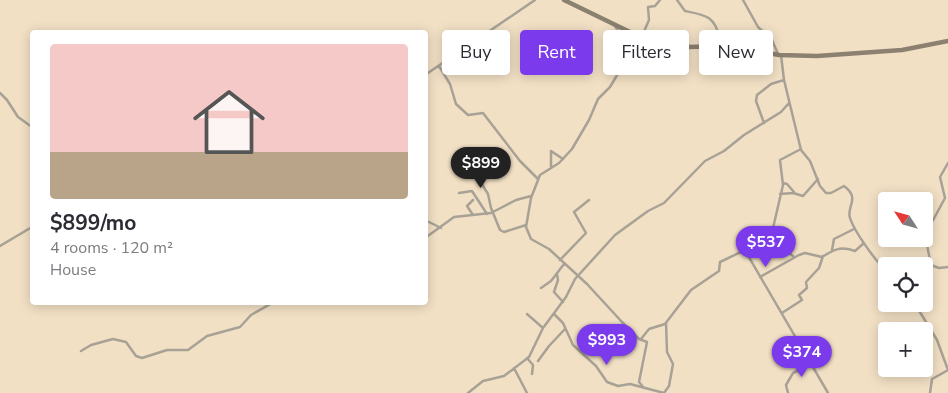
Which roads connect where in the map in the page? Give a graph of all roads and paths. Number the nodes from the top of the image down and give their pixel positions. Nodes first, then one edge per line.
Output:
1 (536, 0) edge
2 (564, 0) edge
3 (660, 0) edge
4 (678, 0) edge
5 (744, 0) edge
6 (614, 25) junction
7 (627, 30) edge
8 (645, 30) edge
9 (718, 30) edge
10 (948, 41) edge
11 (773, 54) edge
12 (779, 55) junction
13 (439, 66) junction
14 (428, 74) edge
15 (784, 80) junction
16 (0, 93) edge
17 (789, 103) junction
18 (764, 123) junction
19 (30, 126) edge
20 (801, 149) junction
21 (463, 154) dead end
22 (563, 159) junction
23 (948, 162) edge
24 (551, 167) junction
25 (538, 179) junction
26 (818, 179) junction
27 (783, 183) junction
28 (459, 193) dead end
29 (795, 193) junction
30 (780, 194) junction
31 (532, 195) junction
32 (473, 200) dead end
33 (589, 200) dead end
34 (492, 212) junction
35 (487, 214) junction
36 (473, 215) junction
37 (428, 222) edge
38 (526, 226) junction
39 (30, 227) edge
40 (441, 228) junction
41 (773, 228) junction
42 (854, 229) junction
43 (428, 236) edge
44 (864, 243) junction
45 (0, 246) edge
46 (745, 250) junction
47 (832, 250) junction
48 (823, 256) junction
49 (794, 257) junction
50 (929, 257) edge
51 (560, 260) junction
52 (878, 260) edge
53 (564, 264) junction
54 (933, 266) edge
55 (948, 267) edge
56 (557, 274) junction
57 (578, 276) junction
58 (760, 277) junction
59 (541, 288) dead end
60 (563, 302) junction
61 (269, 305) edge
62 (920, 312) edge
63 (554, 313) junction
64 (782, 313) junction
65 (528, 314) dead end
66 (666, 323) junction
67 (543, 328) junction
68 (565, 329) junction
69 (641, 340) junction
70 (81, 351) dead end
71 (527, 358) junction
72 (538, 361) dead end
73 (812, 364) junction
74 (514, 368) junction
75 (948, 370) edge
76 (532, 374) dead end
77 (644, 388) junction
78 (468, 393) edge
79 (527, 393) edge
80 (664, 393) edge
81 (788, 393) edge
82 (828, 393) edge
83 (930, 393) edge

1 - 13 street
2 - 6 street
3 - 8 street
4 - 9 street
5 - 12 street
6 - 7 street
6 - 22 street
10 - 12 street
11 - 12 street
12 - 15 street
13 - 14 street
13 - 25 street
15 - 17 street
15 - 18 street
16 - 19 street
17 - 18 street
17 - 20 street
18 - 57 street
20 - 26 street
20 - 27 street
21 - 34 street
22 - 24 street
22 - 24 street
23 - 50 street
24 - 25 street
25 - 31 street
26 - 29 street
26 - 42 street
27 - 29 street
27 - 30 street
28 - 35 street
29 - 30 street
30 - 41 street
31 - 34 street
31 - 38 street
32 - 36 street
33 - 51 street
34 - 35 street
34 - 38 street
35 - 36 street
36 - 40 street
37 - 40 street
38 - 51 street
39 - 45 street
40 - 43 street
41 - 46 street
41 - 49 street
42 - 44 street
42 - 47 street
44 - 47 street
44 - 52 street
46 - 58 street
46 - 66 street
47 - 48 street
48 - 49 street
48 - 64 street
49 - 58 street
51 - 53 street
53 - 56 street
53 - 57 street
54 - 55 street
56 - 59 street
56 - 60 street
57 - 60 street
57 - 69 street
58 - 64 street
60 - 63 street
61 - 70 street
62 - 75 street
63 - 67 street
63 - 68 street
64 - 73 street
65 - 67 street
66 - 69 street
66 - 80 street
67 - 71 street
68 - 72 street
68 - 77 street
69 - 77 street
71 - 74 street
71 - 76 street
73 - 81 street
73 - 82 street
74 - 78 street
74 - 79 street
75 - 83 street
77 - 80 street

